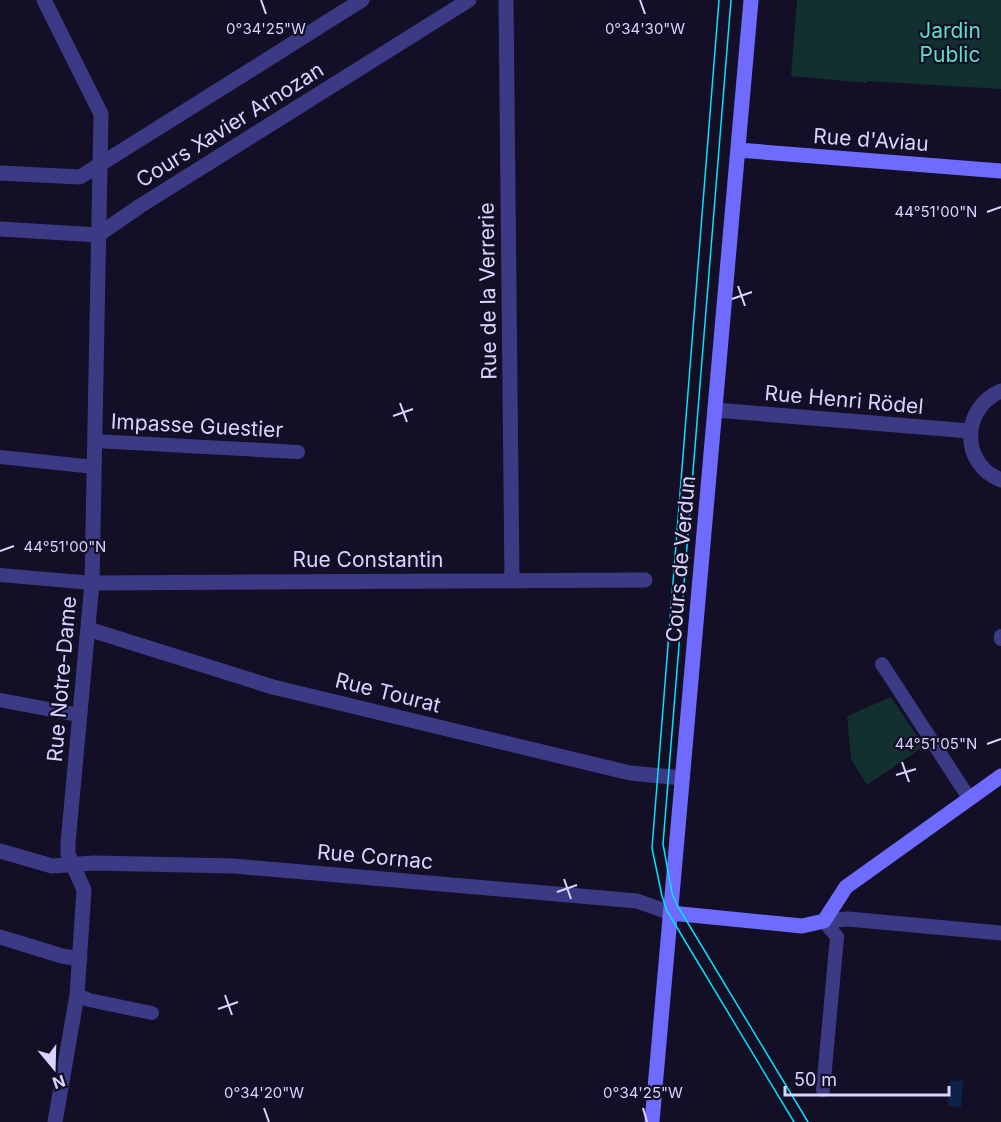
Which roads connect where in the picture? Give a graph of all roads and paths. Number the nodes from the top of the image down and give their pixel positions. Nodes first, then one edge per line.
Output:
1 (44, 0) edge
2 (362, 0) edge
3 (469, 0) edge
4 (506, 0) edge
5 (751, 0) edge
6 (738, 150) junction
7 (100, 166) junction
8 (1001, 171) edge
9 (0, 173) edge
10 (0, 229) edge
11 (98, 235) junction
12 (1001, 391) edge
13 (715, 410) junction
14 (970, 431) junction
15 (95, 441) junction
16 (298, 452) dead end
17 (0, 457) edge
18 (94, 467) junction
19 (1001, 480) edge
20 (0, 575) edge
21 (645, 580) dead end
22 (512, 581) junction
23 (92, 583) junction
24 (88, 629) junction
25 (882, 664) dead end
26 (0, 700) edge
27 (79, 715) junction
28 (1001, 776) edge
29 (682, 778) junction
30 (969, 798) junction
31 (0, 851) edge
32 (72, 865) junction
33 (671, 912) junction
34 (824, 921) junction
35 (1001, 933) edge
36 (0, 938) edge
37 (80, 959) junction
38 (77, 995) junction
39 (152, 1013) dead end
40 (823, 1090) dead end
41 (55, 1122) edge
42 (652, 1122) edge

1 - 7 street, Rue Notre-Dame
2 - 7 street, Cours Xavier Arnozan
3 - 11 street, Cours Xavier Arnozan
4 - 22 street, Rue de la Verrerie
5 - 6 main road, Cours de Verdun
6 - 8 main road, Rue d'Aviau
6 - 13 main road, Cours de Verdun
7 - 9 street, Cours Xavier Arnozan
7 - 11 street, Rue Notre-Dame
10 - 11 street
11 - 15 street, Rue Notre-Dame
12 - 14 street
13 - 14 street, Rue Henri Rödel
13 - 29 main road, Cours de Verdun
14 - 19 street
15 - 16 lane, Impasse Guestier
15 - 18 street, Rue Notre-Dame
17 - 18 lane
18 - 23 street, Rue Notre-Dame
20 - 23 lane
21 - 22 street, Rue Constantin
22 - 23 street, Rue Constantin
23 - 24 street, Rue Notre-Dame
24 - 27 street, Rue Notre-Dame
24 - 29 street, Rue Tourat
25 - 30 lane
26 - 27 lane
27 - 32 street, Rue Notre-Dame
28 - 30 main road
29 - 33 main road, Cours de Verdun
30 - 34 main road
31 - 32 street, Rue Cornac
32 - 33 street, Rue Cornac
32 - 37 street, Rue Notre-Dame
33 - 34 main road
33 - 42 main road, Cours de Verdun
34 - 35 street
34 - 40 lane
36 - 37 street
37 - 38 street, Rue Notre-Dame
38 - 39 lane
38 - 41 street, Rue Notre-Dame

